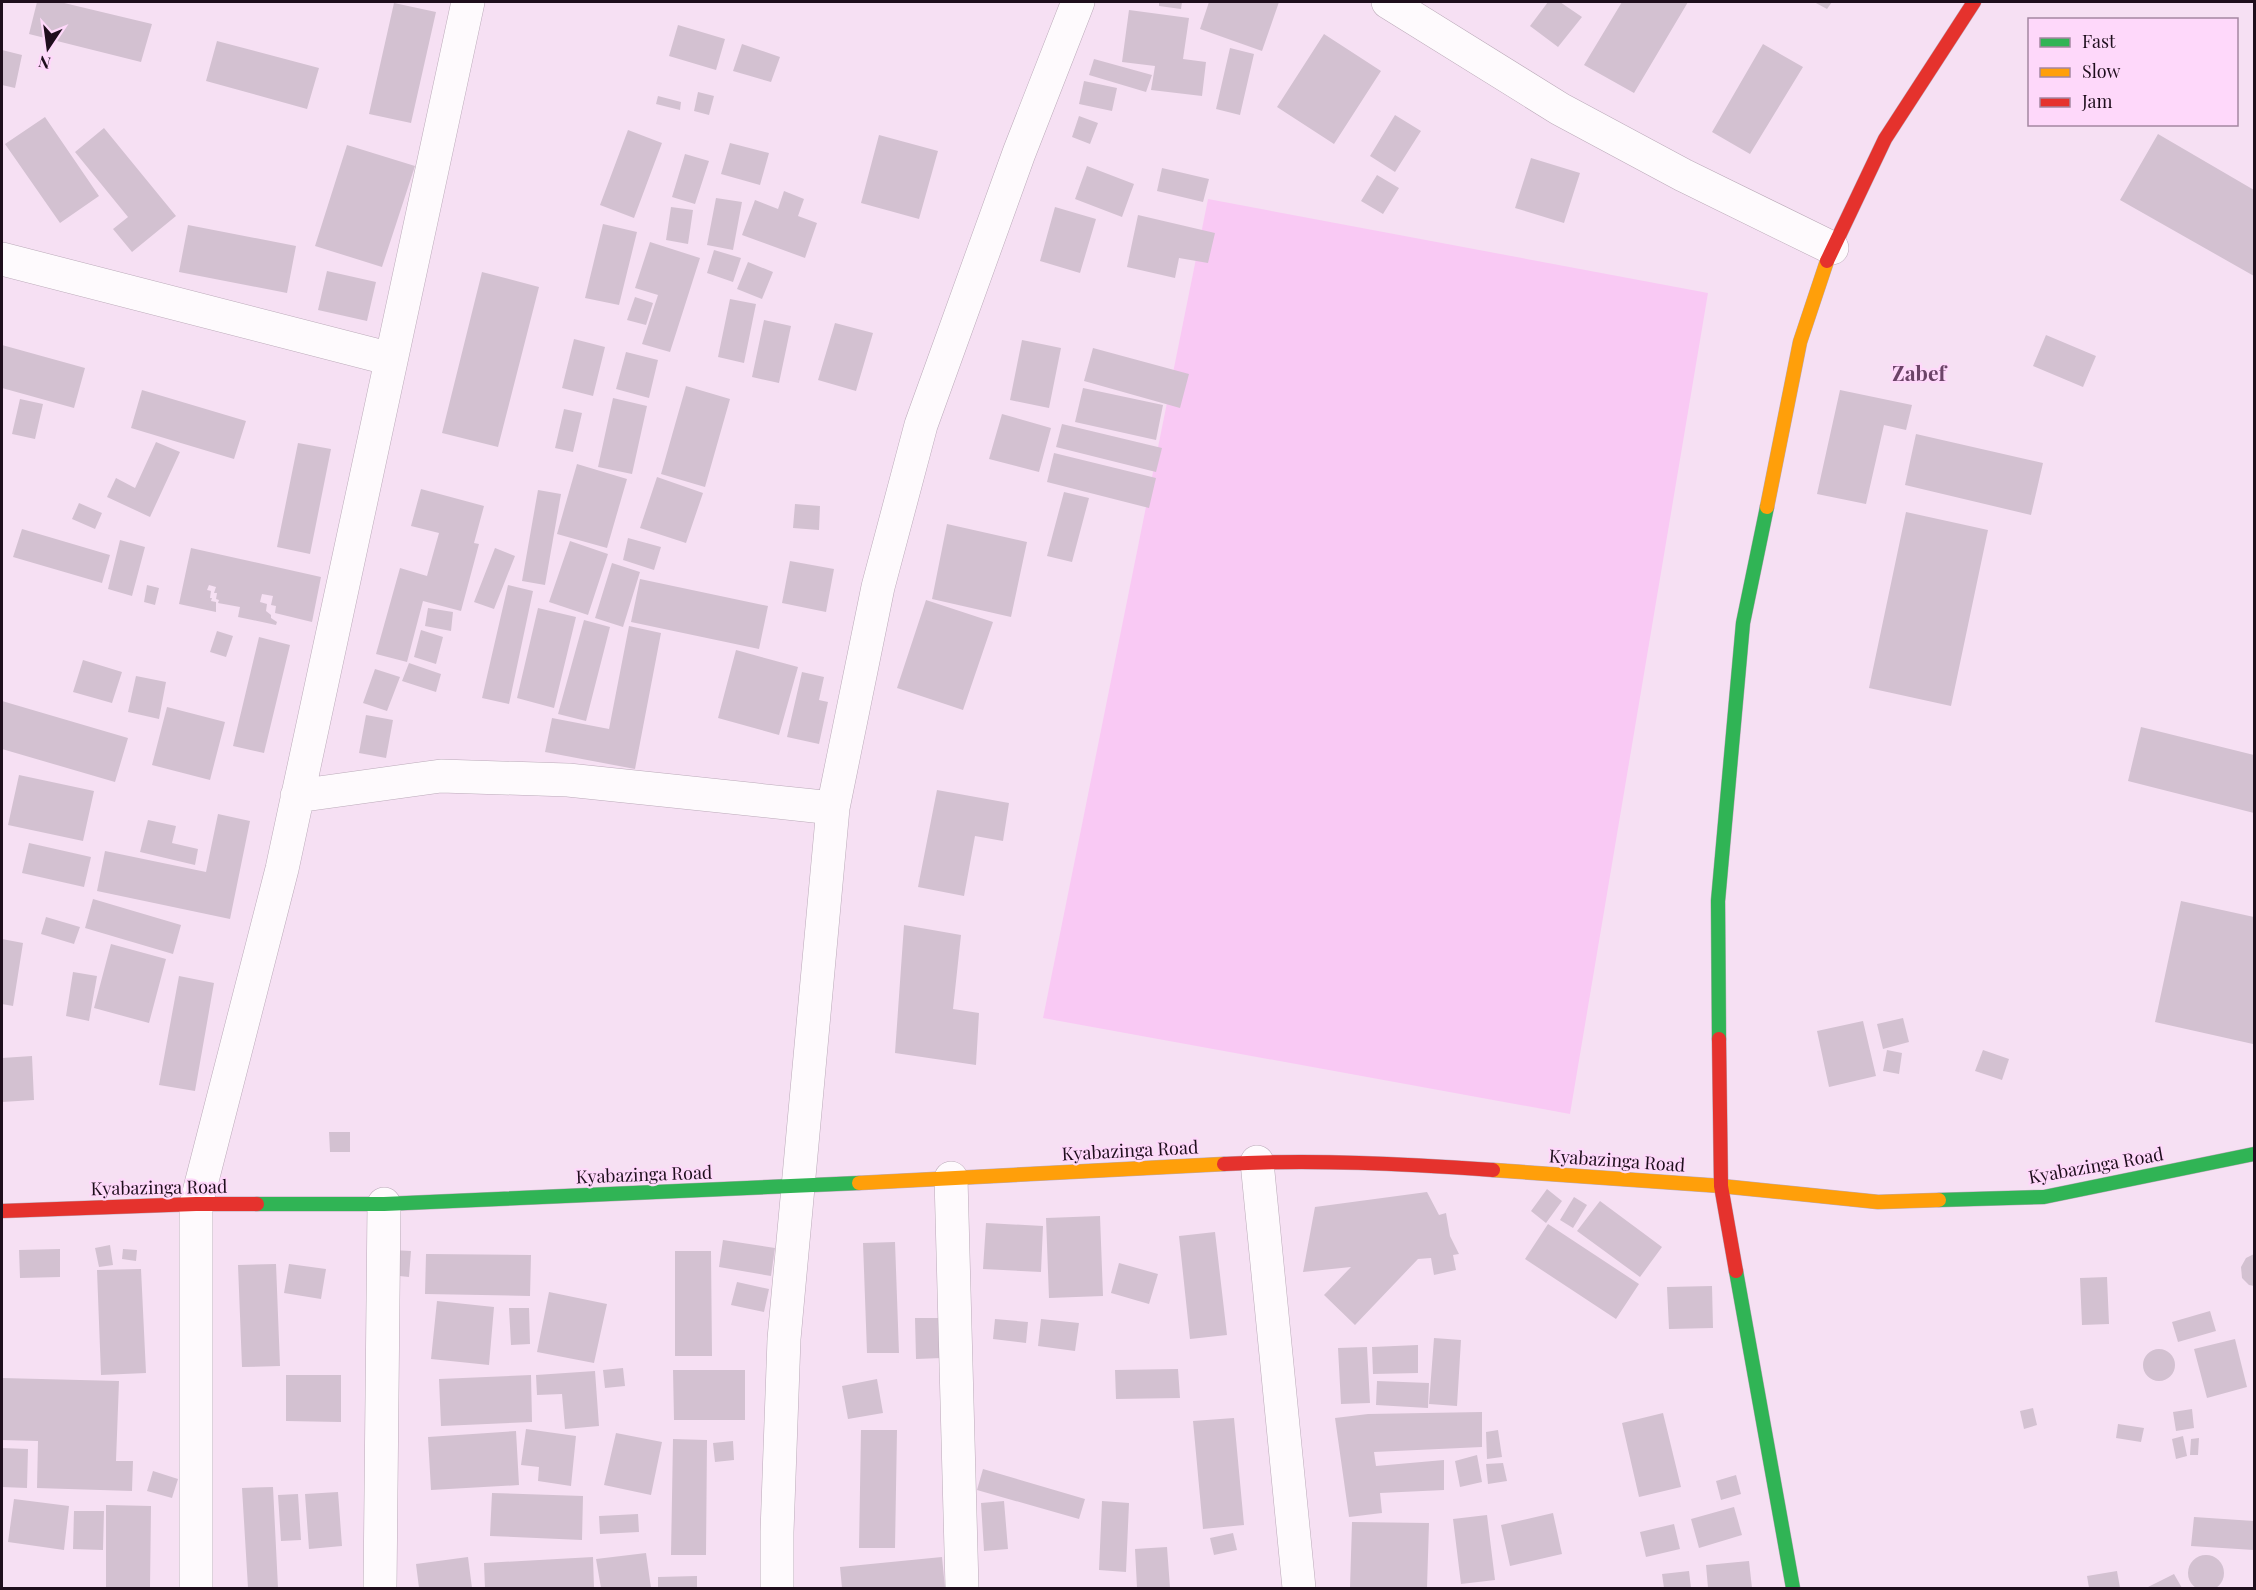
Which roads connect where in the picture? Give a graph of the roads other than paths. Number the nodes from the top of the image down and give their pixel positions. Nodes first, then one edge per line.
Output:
1 (468, 2) edge
2 (1078, 2) edge
3 (1388, 2) edge
4 (1974, 2) edge
5 (1832, 248) junction
6 (2, 259) edge
7 (391, 359) junction
8 (297, 796) junction
9 (833, 808) junction
10 (2254, 1154) edge
11 (1257, 1162) junction
12 (951, 1178) junction
13 (798, 1186) junction
14 (1721, 1186) junction
15 (196, 1204) junction
16 (384, 1204) junction
17 (2, 1211) edge
18 (196, 1588) edge
19 (380, 1588) edge
20 (777, 1588) edge
21 (962, 1588) edge
22 (1299, 1588) edge
23 (1793, 1588) edge

1 - 7 street
2 - 9 street
3 - 5 street
4 - 5 street
5 - 14 street
6 - 7 street
7 - 8 street
8 - 9 street
8 - 15 street
9 - 13 street
10 - 14 street, Kyabazinga Road
11 - 12 street, Kyabazinga Road
11 - 14 street, Kyabazinga Road
11 - 22 street
12 - 13 street, Kyabazinga Road
12 - 21 street
13 - 16 street, Kyabazinga Road
13 - 20 street
14 - 23 street
15 - 16 street, Kyabazinga Road
15 - 17 street, Kyabazinga Road
15 - 18 street
16 - 19 street

